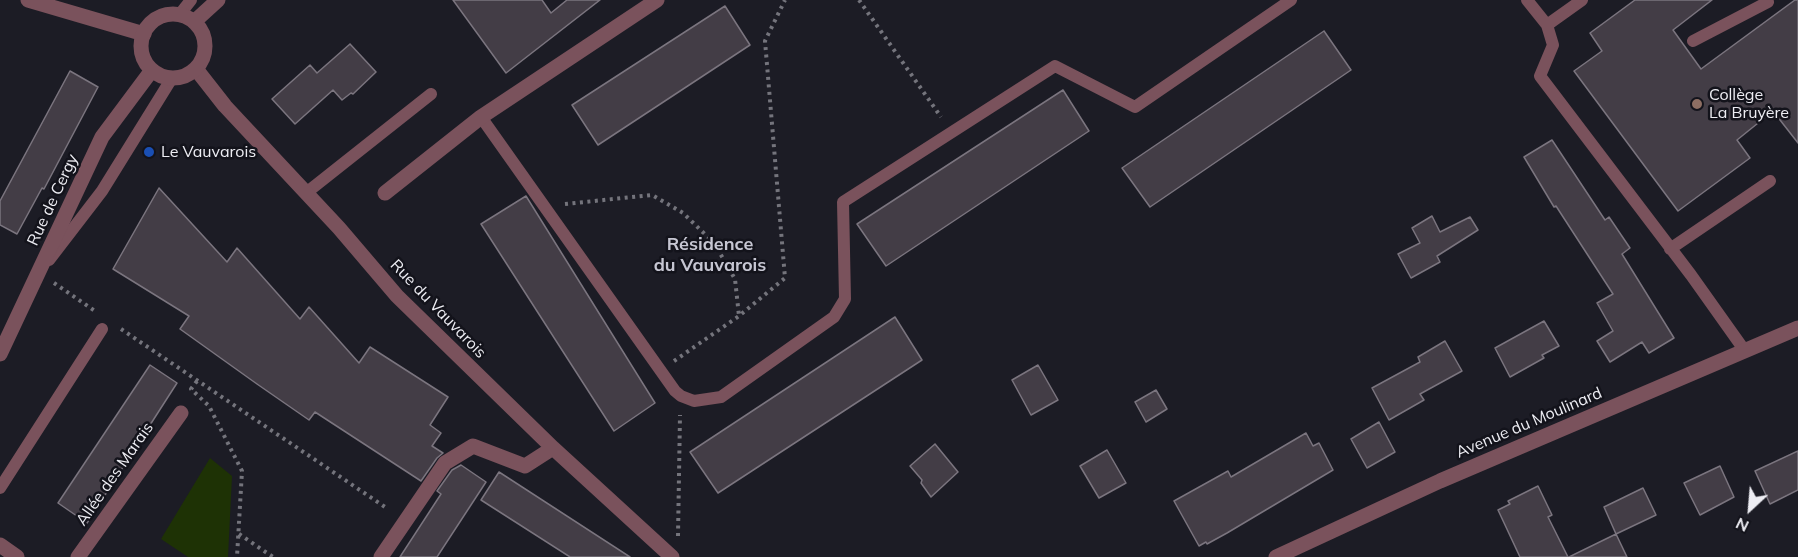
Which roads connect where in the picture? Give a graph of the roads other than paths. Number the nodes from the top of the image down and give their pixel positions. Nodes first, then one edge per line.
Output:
1 (28, 0) edge
2 (191, 0) edge
3 (218, 0) edge
4 (657, 0) edge
5 (1291, 0) edge
6 (1527, 0) edge
7 (1582, 0) edge
8 (1767, 0) edge
9 (180, 14) junction
10 (195, 21) junction
11 (1546, 25) junction
12 (144, 34) junction
13 (1693, 41) dead end
14 (196, 69) junction
15 (152, 70) junction
16 (172, 78) junction
17 (432, 94) dead end
18 (482, 117) junction
19 (1770, 181) dead end
20 (306, 193) junction
21 (385, 193) dead end
22 (1670, 249) junction
23 (39, 273) junction
24 (1798, 328) edge
25 (102, 329) dead end
26 (1745, 351) junction
27 (0, 354) edge
28 (181, 412) dead end
29 (553, 448) junction
30 (0, 488) edge
31 (0, 545) edge
32 (675, 551) edge
33 (16, 557) edge
34 (78, 557) edge
35 (381, 557) edge
36 (1276, 557) edge

1 - 12 street
2 - 9 lane
3 - 10 street
4 - 18 street
5 - 18 lane
6 - 11 lane
7 - 11 lane
8 - 13 lane
9 - 10 street
9 - 12 street
10 - 14 street
11 - 22 lane
12 - 15 street
14 - 16 street
14 - 20 street, Rue du Vauvarois
15 - 16 street
15 - 23 street, Rue de Cergy
16 - 23 lane
17 - 20 lane
18 - 21 street
19 - 22 lane
20 - 29 street, Rue du Vauvarois
22 - 26 lane
23 - 27 street, Rue de Cergy
24 - 26 street, Avenue du Moulinard
25 - 30 lane
26 - 36 street, Avenue du Moulinard
28 - 34 street, Allée des Marais
29 - 32 street, Rue du Vauvarois
29 - 35 street
31 - 33 street

